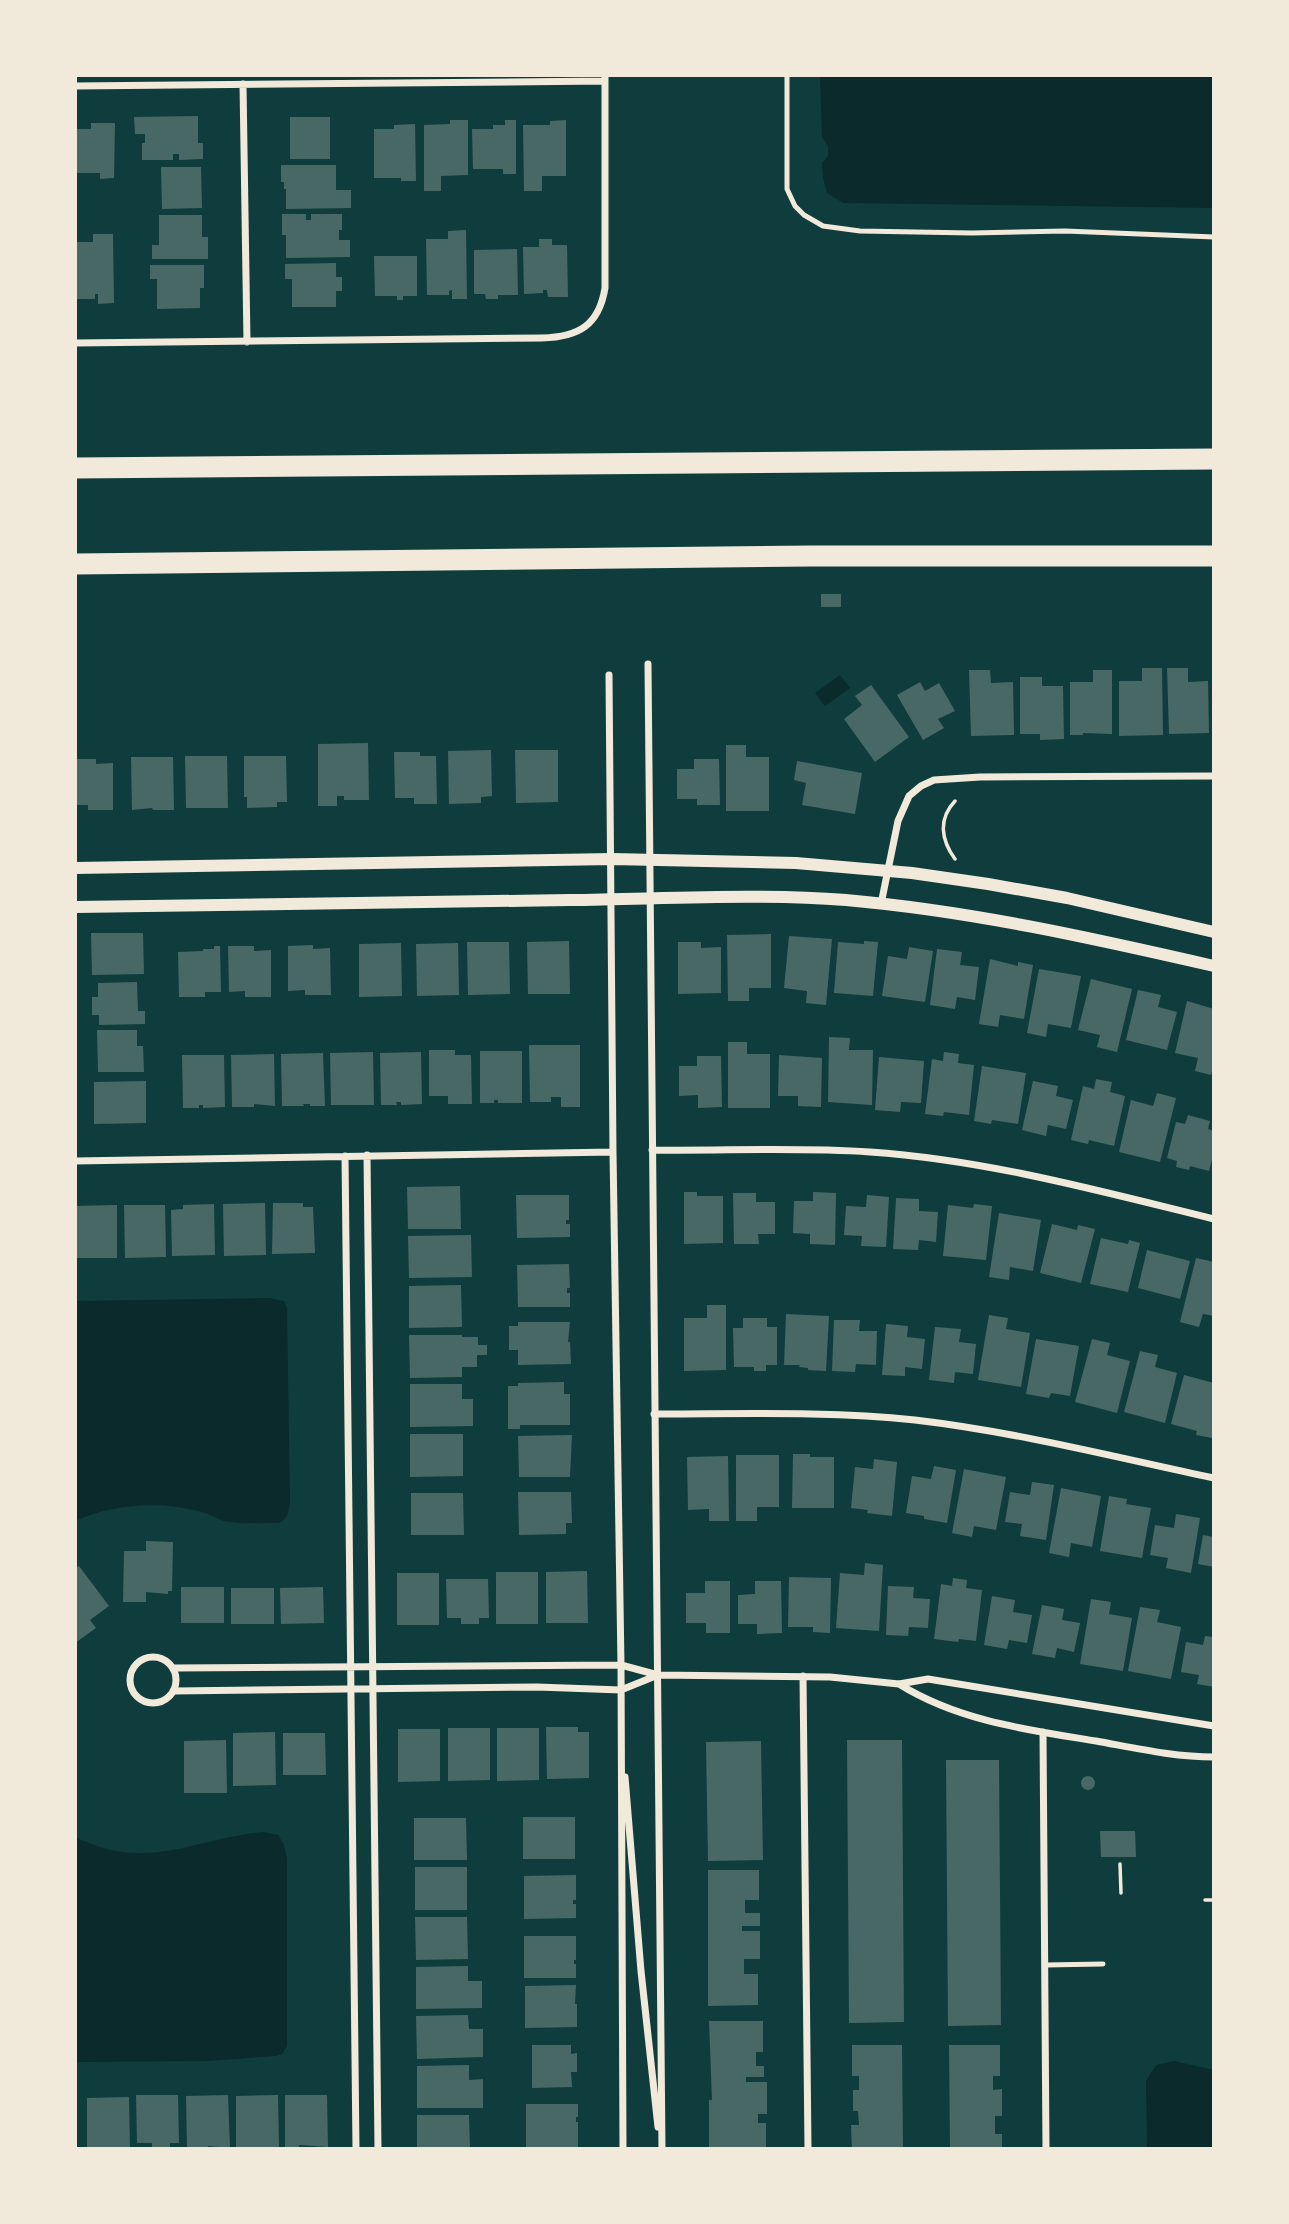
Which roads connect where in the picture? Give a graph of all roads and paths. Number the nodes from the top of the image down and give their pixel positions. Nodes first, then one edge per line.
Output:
1 (787, 75) edge
2 (605, 78) edge
3 (243, 84) junction
4 (75, 86) edge
5 (1214, 237) edge
6 (247, 342) junction
7 (75, 343) edge
8 (1214, 458) edge
9 (75, 468) edge
10 (1214, 556) edge
11 (75, 564) edge
12 (648, 664) dead end
13 (609, 676) dead end
14 (1214, 776) edge
15 (955, 801) dead end
16 (612, 859) junction
17 (650, 859) junction
18 (955, 859) dead end
19 (75, 868) edge
20 (888, 871) junction
21 (650, 898) junction
22 (612, 899) junction
23 (881, 904) junction
24 (75, 907) edge
25 (1214, 932) edge
26 (1214, 966) edge
27 (652, 1150) junction
28 (613, 1152) junction
29 (366, 1155) junction
30 (345, 1156) junction
31 (75, 1161) edge
32 (1214, 1219) edge
33 (654, 1414) junction
34 (1214, 1478) edge
35 (621, 1665) junction
36 (174, 1668) junction
37 (351, 1668) junction
38 (374, 1668) junction
39 (658, 1675) junction
40 (803, 1676) junction
41 (899, 1684) junction
42 (352, 1688) junction
43 (374, 1688) junction
44 (621, 1690) junction
45 (173, 1691) junction
46 (1214, 1726) edge
47 (1043, 1732) junction
48 (621, 1741) junction
49 (1214, 1757) edge
50 (1121, 1864) dead end
51 (1121, 1893) dead end
52 (1205, 1900) dead end
53 (1214, 1900) edge
54 (1103, 1964) dead end
55 (1045, 1965) junction
56 (356, 2149) edge
57 (378, 2149) edge
58 (623, 2149) edge
59 (661, 2149) edge
60 (808, 2149) edge
61 (1046, 2149) edge

1 - 5 lane
2 - 3 street
2 - 6 street
3 - 4 street
3 - 6 street
6 - 7 street
8 - 9 highway
10 - 11 highway
12 - 17 street
13 - 16 street
14 - 20 street
15 - 18 path
16 - 17 street
16 - 19 street
16 - 22 street
17 - 20 street
17 - 21 street
20 - 23 street
20 - 25 street
21 - 22 street
21 - 23 street
21 - 27 street
22 - 24 street
22 - 28 street
23 - 26 street
27 - 32 street
27 - 33 street
28 - 29 street
28 - 35 street
29 - 30 street
29 - 38 street
30 - 31 street
30 - 37 street
33 - 34 street
33 - 39 street
35 - 38 street
35 - 39 street
35 - 44 street
36 - 37 street
36 - 45 street
36 - 45 street
37 - 38 street
37 - 42 street
38 - 43 street
39 - 40 street
39 - 44 street
39 - 59 street
40 - 41 street
40 - 60 street
41 - 46 street
41 - 47 street
42 - 43 street
42 - 45 street
42 - 56 street
43 - 44 street
43 - 57 street
44 - 48 street
47 - 49 street
47 - 55 street
48 - 58 street
48 - 59 street
50 - 51 path
52 - 53 path
54 - 55 lane
55 - 61 street

